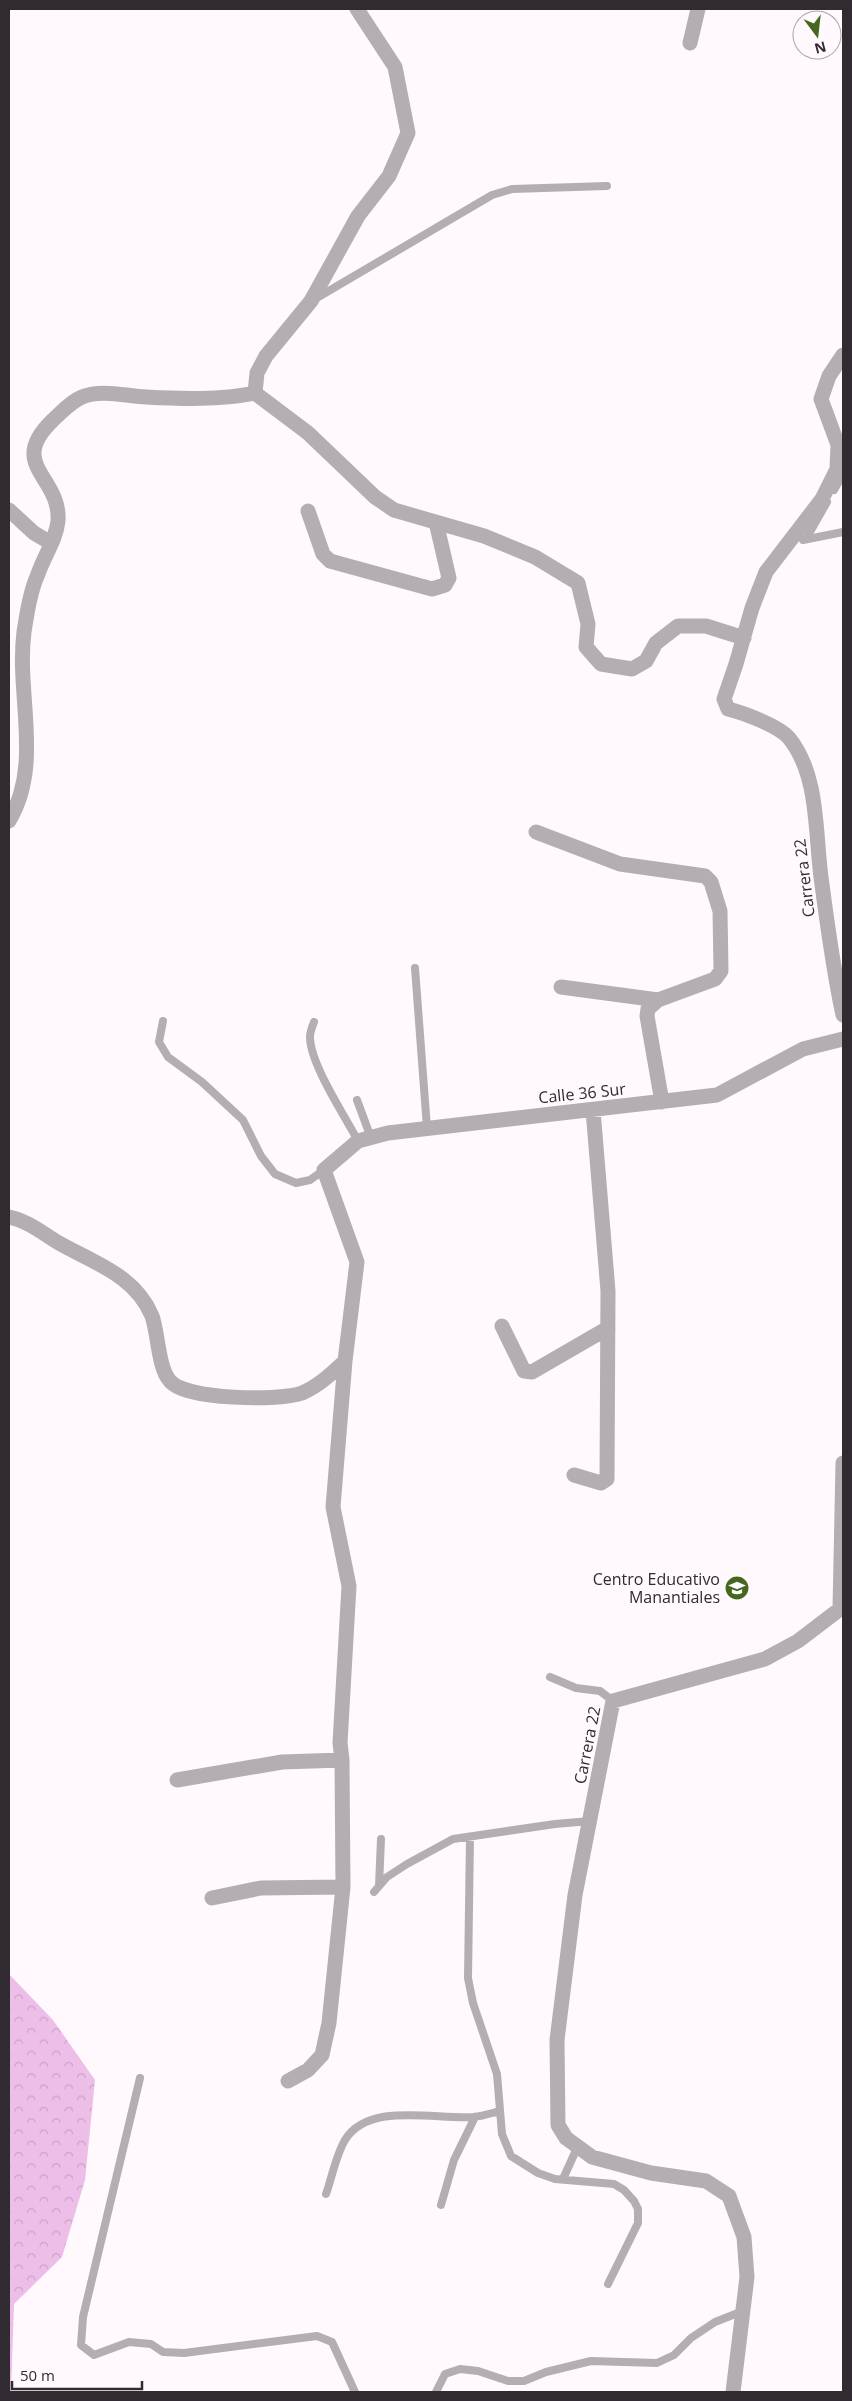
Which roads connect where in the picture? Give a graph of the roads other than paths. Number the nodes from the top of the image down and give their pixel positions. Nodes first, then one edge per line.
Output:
1 (357, 9) edge
2 (698, 9) edge
3 (690, 44) dead end
4 (607, 186) dead end
5 (311, 301) junction
6 (843, 355) edge
7 (255, 393) junction
8 (843, 474) edge
9 (9, 510) edge
10 (308, 511) dead end
11 (436, 522) junction
12 (843, 532) edge
13 (806, 539) junction
14 (789, 542) junction
15 (51, 543) junction
16 (744, 638) junction
17 (9, 821) edge
18 (536, 832) dead end
19 (415, 968) dead end
20 (561, 987) dead end
21 (658, 1000) junction
22 (843, 1015) edge
23 (163, 1021) dead end
24 (314, 1022) dead end
25 (843, 1039) edge
26 (357, 1100) dead end
27 (662, 1102) junction
28 (592, 1110) junction
29 (427, 1128) junction
30 (365, 1139) junction
31 (324, 1170) junction
32 (9, 1218) edge
33 (502, 1326) dead end
34 (608, 1328) junction
35 (345, 1361) junction
36 (843, 1463) edge
37 (574, 1475) dead end
38 (842, 1614) edge
39 (550, 1677) dead end
40 (613, 1702) junction
41 (342, 1760) junction
42 (177, 1780) dead end
43 (590, 1821) junction
44 (470, 1837) junction
45 (381, 1839) dead end
46 (342, 1887) junction
47 (212, 1898) dead end
48 (140, 2078) dead end
49 (288, 2081) dead end
50 (500, 2111) junction
51 (475, 2117) junction
52 (576, 2148) junction
53 (563, 2179) junction
54 (326, 2194) dead end
55 (441, 2204) dead end
56 (608, 2284) dead end
57 (743, 2311) junction
58 (355, 2392) edge
59 (436, 2392) edge
60 (733, 2392) edge

1 - 5 street
2 - 3 street
4 - 5 lane
5 - 7 street
6 - 14 street
7 - 11 street
7 - 15 street
8 - 13 lane
9 - 15 street
10 - 11 street
11 - 16 street
12 - 13 lane
13 - 14 lane
14 - 16 street
15 - 17 street
16 - 22 street, Carrera 22
18 - 21 street
19 - 29 lane
20 - 21 street
21 - 27 street
23 - 31 lane
24 - 30 lane
25 - 27 street, Calle 36 Sur
26 - 30 lane
27 - 28 street, Calle 36 Sur
28 - 29 street, Calle 36 Sur
28 - 34 street
29 - 30 street, Calle 36 Sur
30 - 31 street
31 - 35 street
32 - 35 street
33 - 34 street
34 - 37 street
35 - 41 street
36 - 38 street, Carrera 22
38 - 40 street, Carrera 22
39 - 40 lane
40 - 43 street, Carrera 22
41 - 42 street
41 - 46 street
43 - 44 lane
43 - 52 street, Carrera 22
44 - 45 lane
44 - 50 lane
46 - 47 street
46 - 49 street
48 - 58 lane
50 - 51 lane
50 - 53 lane
51 - 54 lane
51 - 55 lane
52 - 53 lane
52 - 57 street
53 - 56 lane
57 - 59 lane
57 - 60 street

